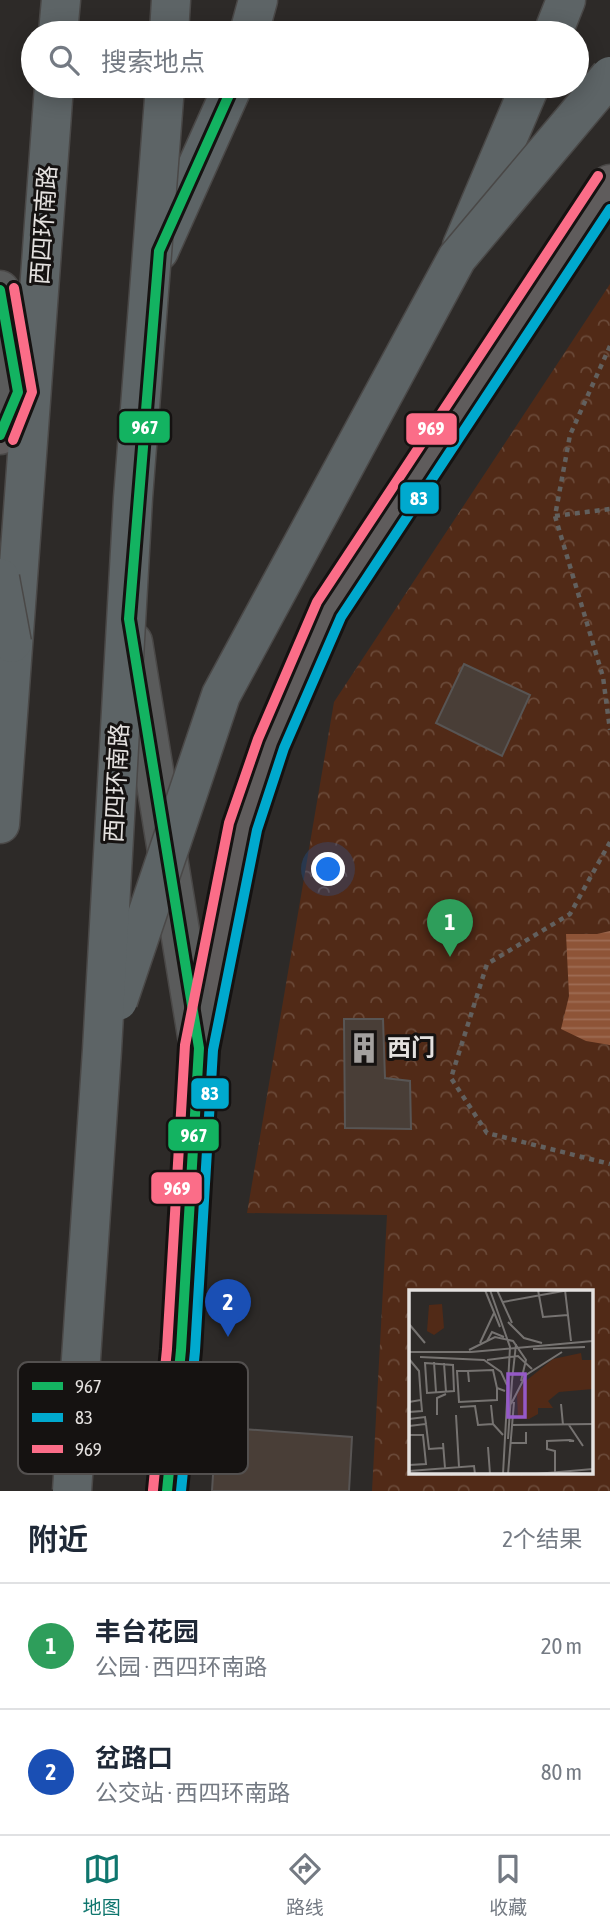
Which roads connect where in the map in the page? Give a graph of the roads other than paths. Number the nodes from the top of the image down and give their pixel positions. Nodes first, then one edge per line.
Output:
1 (61, 0) edge
2 (171, 0) edge
3 (258, 0) edge
4 (566, 0) edge
5 (59, 21) edge
6 (170, 21) edge
7 (252, 21) edge
8 (558, 21) edge
9 (610, 76) edge
10 (53, 98) edge
11 (164, 98) edge
12 (228, 98) edge
13 (525, 98) edge
14 (610, 184) edge
15 (159, 251) joint
16 (457, 258) junction
17 (0, 290) edge
18 (18, 392) junction
19 (0, 435) edge
20 (0, 578) edge
21 (129, 619) junction
22 (12, 643) junction
23 (0, 698) edge
24 (0, 824) edge
25 (199, 1048) junction
26 (102, 1050) junction
27 (80, 1362) edge
28 (81, 1362) edge
29 (180, 1362) edge

1 - 5 highway
2 - 6 highway
3 - 7 highway
4 - 8 highway
9 - 16 highway, bridge
10 - 22 highway, 西四环南路, bridge
11 - 26 highway, 西四环南路, bridge
12 - 15 highway
13 - 16 highway, bridge
14 - 25 street
15 - 21 main road, 西四环南路
16 - 26 highway, bridge
17 - 18 main road, 西四环南路
18 - 19 street
18 - 23 main road, 西四环南路
20 - 22 highway, bridge
21 - 25 main road
21 - 27 main road, 西四环南路
22 - 24 highway, 西四环南路
25 - 29 street
26 - 28 highway, 西四环南路, bridge

